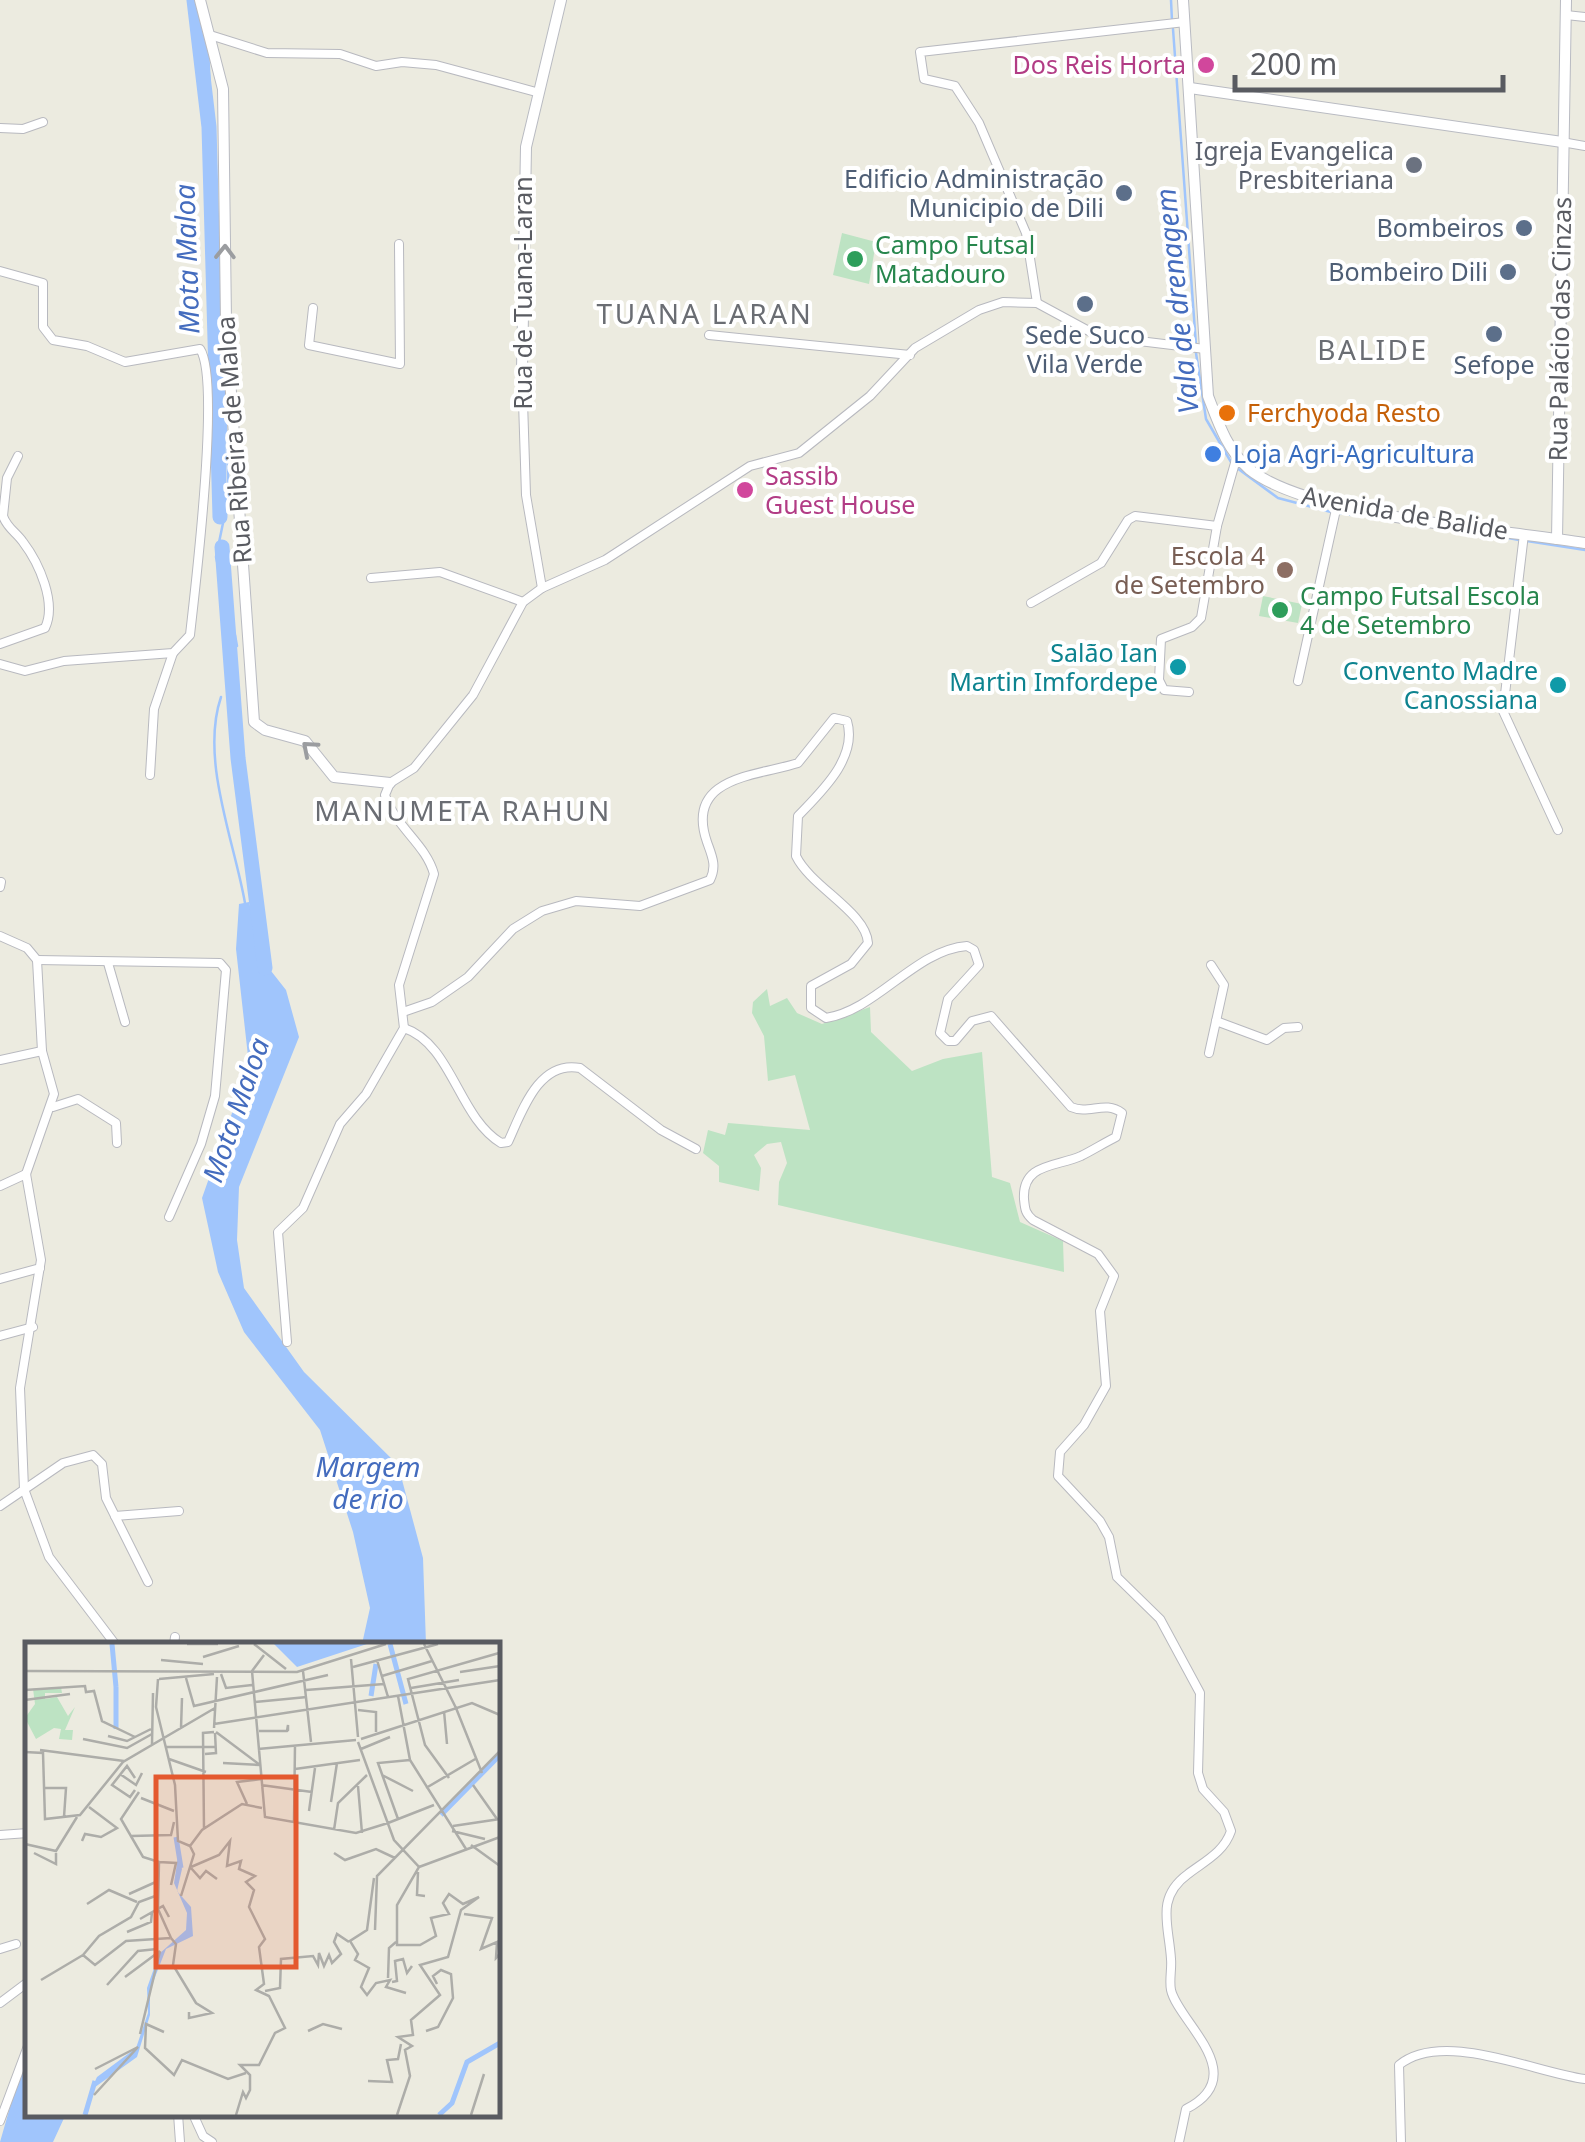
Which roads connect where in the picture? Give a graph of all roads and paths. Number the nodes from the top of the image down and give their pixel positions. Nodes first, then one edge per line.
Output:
1 (200, 0) edge
2 (560, 0) edge
3 (1184, 0) edge
4 (1566, 0) edge
5 (1566, 14) junction
6 (1585, 17) edge
7 (1185, 22) junction
8 (209, 34) junction
9 (1190, 88) junction
10 (536, 92) junction
11 (43, 122) dead end
12 (0, 128) edge
13 (1562, 142) junction
14 (1585, 146) edge
15 (399, 244) dead end
16 (0, 271) edge
17 (1037, 304) junction
18 (313, 308) dead end
19 (709, 336) dead end
20 (1205, 349) junction
21 (910, 354) junction
22 (522, 370) joint
23 (18, 456) dead end
24 (1237, 456) junction
25 (1337, 505) junction
26 (1217, 526) junction
27 (1523, 538) junction
28 (1557, 538) junction
29 (1585, 543) edge
30 (372, 578) dead end
31 (542, 588) junction
32 (523, 602) junction
33 (1031, 602) dead end
34 (0, 644) edge
35 (173, 653) junction
36 (0, 664) edge
37 (1298, 681) dead end
38 (1188, 692) dead end
39 (150, 775) dead end
40 (390, 783) junction
41 (1558, 830) dead end
42 (0, 936) edge
43 (36, 960) junction
44 (108, 962) junction
45 (1211, 965) dead end
46 (404, 1012) junction
47 (1216, 1021) junction
48 (125, 1022) dead end
49 (404, 1028) junction
50 (1298, 1028) dead end
51 (42, 1052) junction
52 (1209, 1053) dead end
53 (0, 1060) edge
54 (53, 1107) junction
55 (117, 1144) dead end
56 (696, 1149) dead end
57 (26, 1174) junction
58 (0, 1186) edge
59 (169, 1217) dead end
60 (40, 1268) junction
61 (0, 1278) edge
62 (33, 1327) junction
63 (0, 1336) edge
64 (287, 1342) dead end
65 (24, 1488) junction
66 (2, 1507) edge
67 (179, 1511) dead end
68 (115, 1516) junction
69 (148, 1582) dead end
70 (113, 1642) edge
71 (25, 1832) edge
72 (0, 1835) edge
73 (16, 1944) dead end
74 (0, 1949) edge
75 (25, 1984) edge
76 (0, 2002) edge
77 (25, 2054) edge
78 (1585, 2079) edge
79 (178, 2117) edge
80 (194, 2117) edge
81 (0, 2121) edge
82 (180, 2142) edge
83 (212, 2142) edge
84 (1179, 2142) edge
85 (1401, 2142) edge

1 - 8 street, Rua Ribeira de Maloa
2 - 10 street, Rua de Tuana-Laran
3 - 7 street
4 - 5 street, Rua Palácio das Cinzas
5 - 6 street
5 - 13 street, Rua Palácio das Cinzas
7 - 9 street
7 - 17 street
8 - 10 street
40 -> 8 street, Rua Ribeira de Maloa
9 - 13 street
9 - 20 street
10 - 22 street, Rua de Tuana-Laran
11 - 12 street
13 - 14 street
13 - 28 street, Rua Palácio das Cinzas
15 - 18 street
16 - 35 street
17 - 20 street
17 - 21 street
19 - 21 street
20 - 24 street
21 - 31 street
22 - 31 street, Rua de Tuana-Laran
23 - 34 street
24 - 25 street, Avenida de Balide
24 - 26 street
25 - 27 street, Avenida de Balide
25 - 37 street
26 - 33 street
26 - 38 street
27 - 28 street, Avenida de Balide
27 - 41 street
28 - 29 street, Avenida de Balide
30 - 32 street
31 - 32 street
32 - 40 street
35 - 36 street
35 - 39 street
40 - 46 street
42 - 43 street
43 - 44 street
43 - 51 street
44 - 48 street
44 - 59 street
45 - 47 street
46 - 49 street
46 - 84 street
47 - 50 street
47 - 52 street
49 - 56 street
49 - 64 street
51 - 53 street
51 - 54 street
54 - 55 street
54 - 57 street
57 - 58 street
57 - 60 street
60 - 61 street
60 - 62 street
62 - 63 street
62 - 65 street
65 - 66 street
65 - 68 street
65 - 70 street
67 - 68 street
68 - 69 street
71 - 72 street
73 - 74 street
75 - 76 street
77 - 81 street
78 - 85 street
79 - 82 street
80 - 83 street

